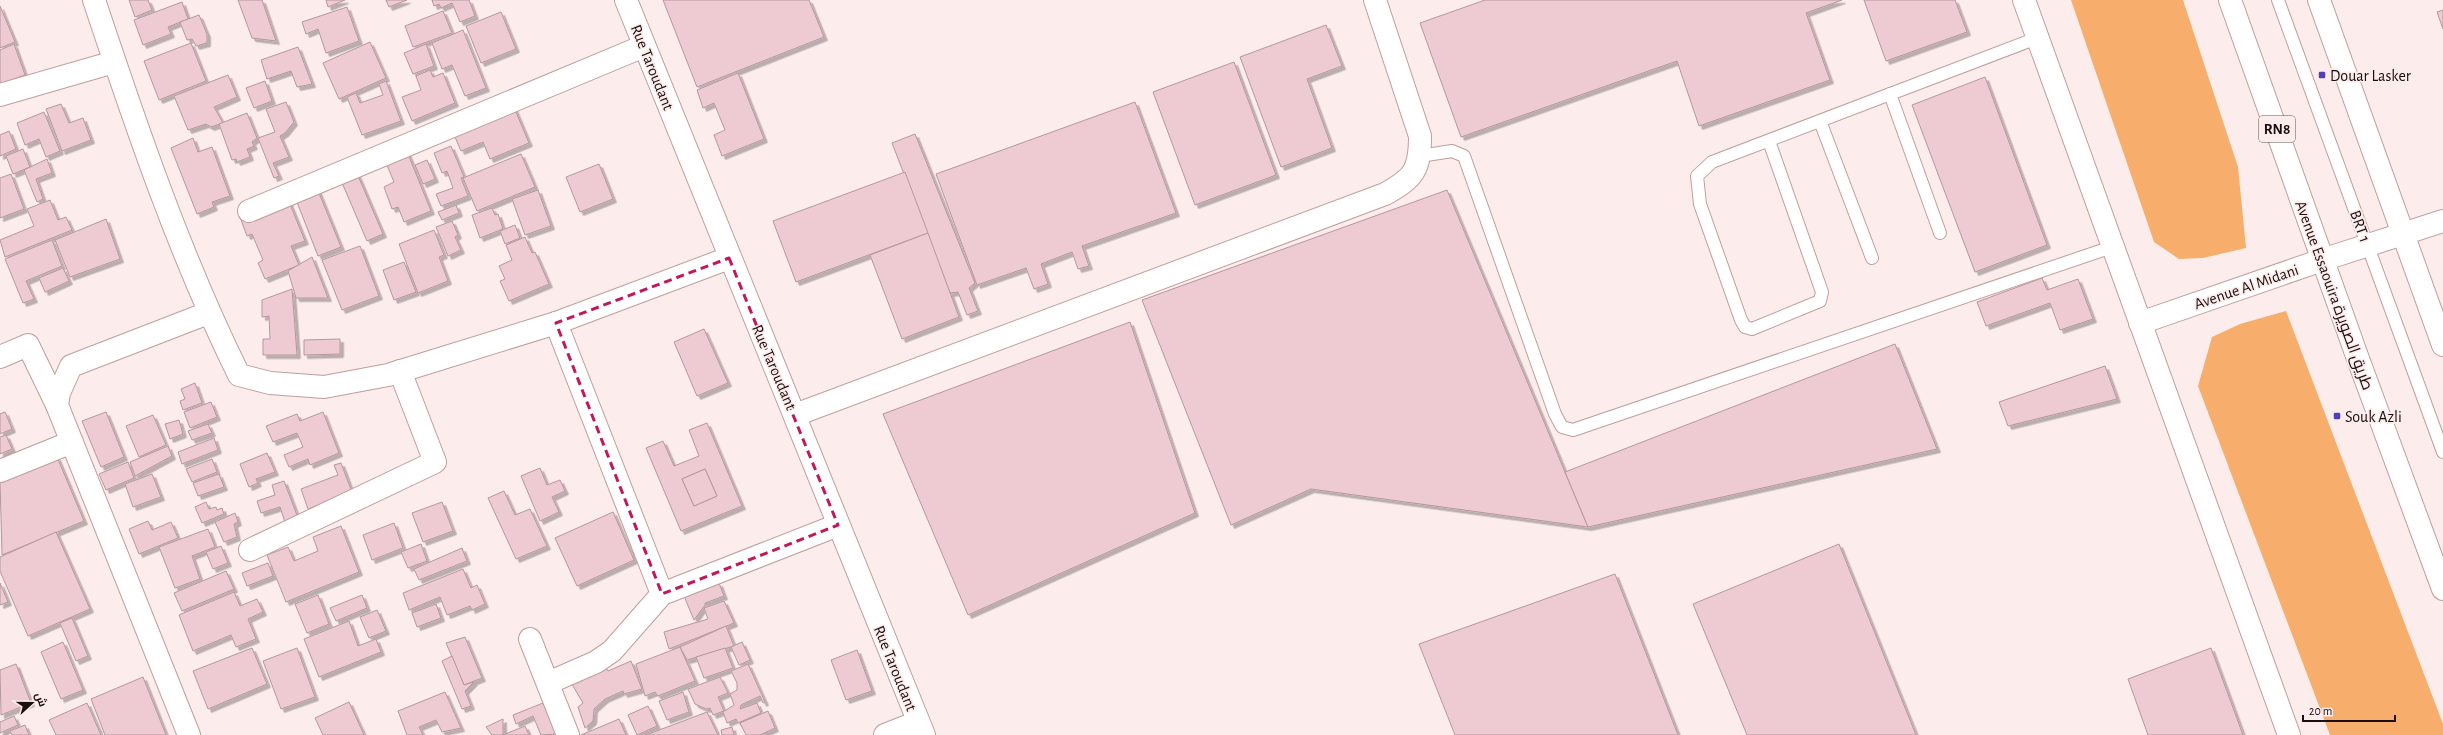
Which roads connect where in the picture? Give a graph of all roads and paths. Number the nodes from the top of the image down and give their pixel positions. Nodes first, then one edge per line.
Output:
1 (94, 0) edge
2 (626, 0) edge
3 (1375, 0) edge
4 (2024, 0) edge
5 (2230, 0) edge
6 (2278, 0) edge
7 (2319, 0) edge
8 (2037, 38) junction
9 (644, 46) junction
10 (114, 62) junction
11 (1890, 94) junction
12 (0, 95) edge
13 (1820, 121) junction
14 (1769, 141) junction
15 (1420, 156) junction
16 (249, 212) dead end
17 (2443, 221) edge
18 (1940, 233) dead end
19 (2403, 233) junction
20 (2368, 245) junction
21 (2112, 247) junction
22 (729, 258) junction
23 (1872, 258) dead end
24 (2322, 260) junction
25 (208, 313) junction
26 (556, 323) junction
27 (2140, 323) junction
28 (2443, 345) edge
29 (0, 357) edge
30 (400, 371) junction
31 (57, 405) junction
32 (795, 415) junction
33 (72, 442) junction
34 (2443, 452) edge
35 (0, 471) edge
36 (838, 525) junction
37 (250, 550) dead end
38 (2443, 589) edge
39 (662, 594) junction
40 (530, 639) dead end
41 (548, 683) junction
42 (921, 729) edge
43 (189, 735) edge
44 (568, 735) edge
45 (885, 735) edge
46 (2289, 735) edge

1 - 10 street
2 - 9 street, Rue Taroudant
3 - 15 street
4 - 8 street
5 - 24 street, Avenue Essaouira طريق الصويرة / RN8
6 - 20 lane, BRT 1
7 - 19 street
8 - 11 lane
8 - 21 street
9 - 16 street
9 - 22 street, Rue Taroudant
10 - 12 street
10 - 25 street
11 - 13 lane
11 - 18 lane
13 - 14 lane
13 - 23 lane
14 - 14 lane
15 - 21 lane
15 - 32 street
17 - 19 street, Avenue Al Midani
19 - 20 street, Avenue Al Midani
19 - 28 street
20 - 24 street, Avenue Al Midani
20 - 34 lane, BRT 1
21 - 27 street
22 - 26 street
22 - 32 street, Rue Taroudant
24 - 27 street, Avenue Al Midani
24 - 38 street, Avenue Essaouira طريق الصويرة / RN8
25 - 30 street
25 - 31 street
26 - 30 street
26 - 39 street
27 - 46 street
29 - 31 street
30 - 37 street
31 - 33 street
32 - 36 street, Rue Taroudant
33 - 35 street
33 - 43 street
36 - 39 street
36 - 42 street, Rue Taroudant
39 - 41 street
40 - 41 street
41 - 44 street
42 - 45 street

